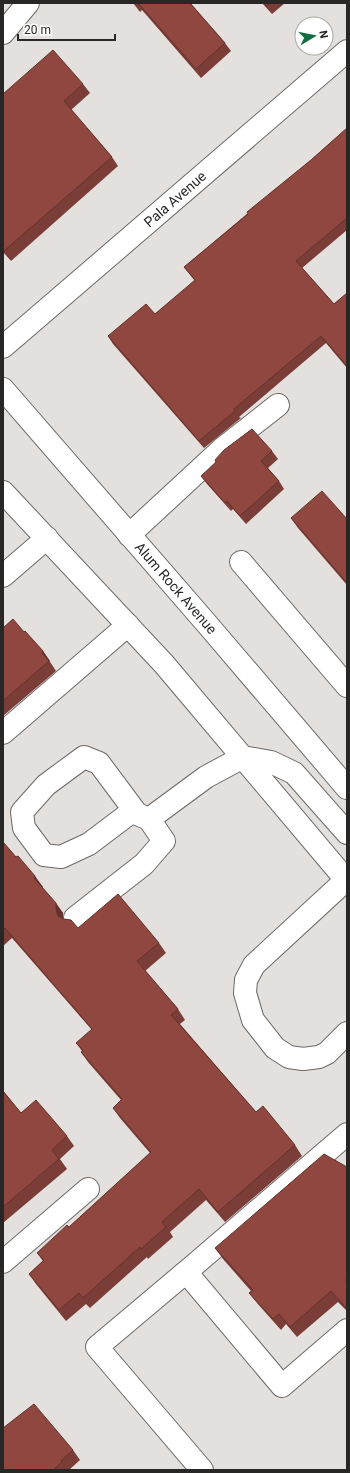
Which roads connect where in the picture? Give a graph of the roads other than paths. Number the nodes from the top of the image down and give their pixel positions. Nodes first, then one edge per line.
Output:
1 (28, 3) edge
2 (3, 33) edge
3 (347, 51) edge
4 (3, 347) edge
5 (3, 389) edge
6 (278, 405) dead end
7 (3, 492) edge
8 (130, 535) junction
9 (47, 538) junction
10 (241, 562) dead end
11 (3, 576) edge
12 (128, 625) junction
13 (347, 686) edge
14 (3, 733) edge
15 (243, 757) junction
16 (347, 788) edge
17 (141, 814) junction
18 (347, 833) edge
19 (347, 880) edge
20 (75, 918) dead end
21 (347, 1033) edge
22 (347, 1134) edge
23 (88, 1189) dead end
24 (3, 1262) edge
25 (186, 1272) junction
26 (347, 1330) edge
27 (202, 1470) edge

1 - 2 main road
3 - 4 main road, Pala Avenue
5 - 8 main road, Alum Rock Avenue
6 - 8 main road
7 - 9 main road
8 - 16 main road, Alum Rock Avenue
9 - 11 main road
9 - 12 main road
10 - 13 main road
12 - 14 main road
12 - 15 main road
15 - 17 main road
15 - 18 main road
15 - 19 main road
17 - 17 main road
17 - 20 main road
19 - 21 main road
22 - 25 main road
23 - 24 main road
25 - 26 main road
25 - 27 main road

